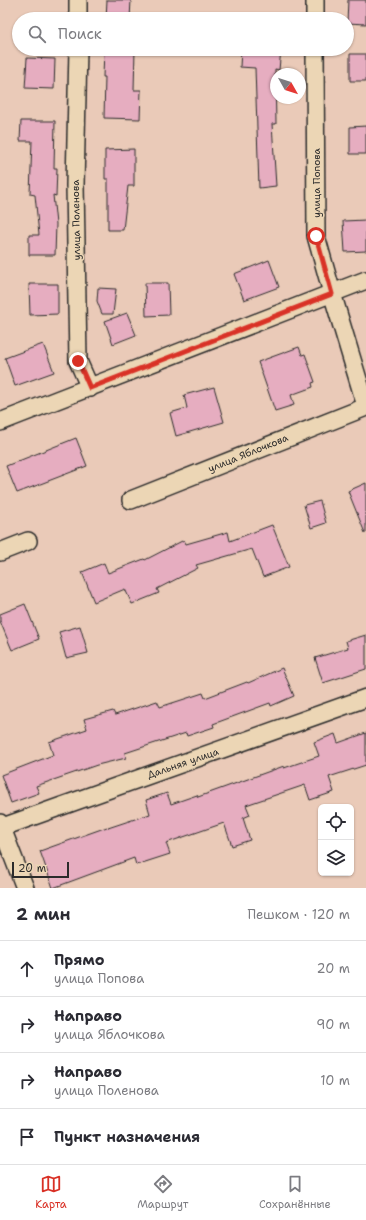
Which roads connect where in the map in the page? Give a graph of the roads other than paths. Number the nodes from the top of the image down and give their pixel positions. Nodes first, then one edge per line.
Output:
1 (78, 0) edge
2 (315, 0) edge
3 (78, 12) edge
4 (315, 12) edge
5 (78, 56) edge
6 (315, 56) edge
7 (366, 280) edge
8 (332, 294) junction
9 (90, 388) junction
10 (366, 406) edge
11 (0, 422) edge
12 (131, 500) dead end
13 (28, 541) dead end
14 (0, 552) edge
15 (366, 698) edge
16 (0, 826) edge
17 (25, 888) edge

1 - 3 street
2 - 4 street
5 - 9 street, улица Поленова
6 - 8 street, улица Попова
7 - 8 street
8 - 9 street
8 - 10 street, улица Попова
9 - 11 street
10 - 12 street, улица Яблочкова
13 - 14 street
15 - 16 street, Дальняя улица
16 - 17 street

